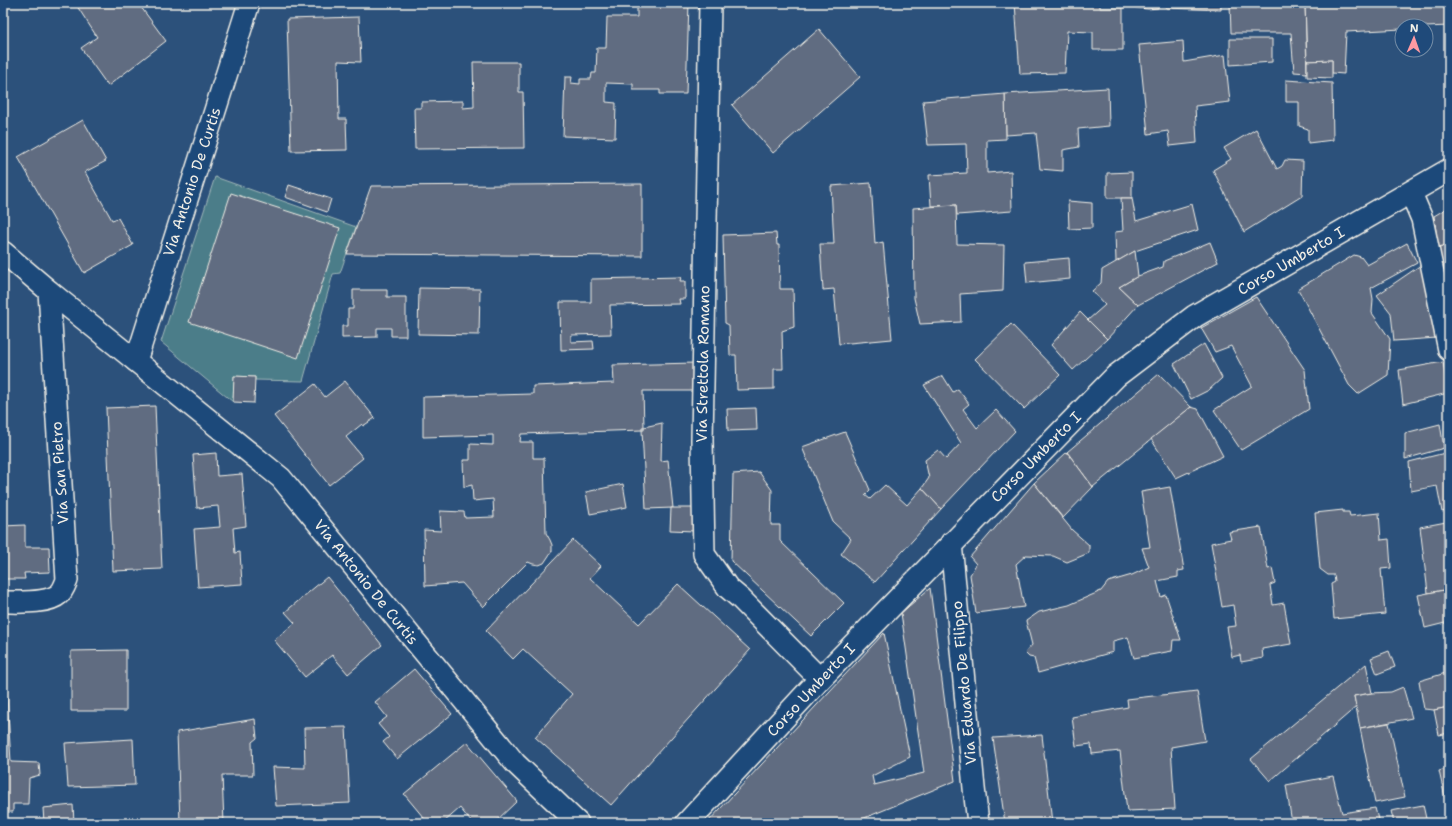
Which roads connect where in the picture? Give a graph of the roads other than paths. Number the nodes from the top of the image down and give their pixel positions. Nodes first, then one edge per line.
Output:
1 (249, 3) edge
2 (710, 3) edge
3 (1449, 170) edge
4 (1411, 193) junction
5 (3, 252) edge
6 (49, 291) junction
7 (1449, 350) edge
8 (136, 361) junction
9 (951, 543) junction
10 (3, 602) edge
11 (820, 678) junction
12 (578, 823) edge
13 (687, 823) edge
14 (978, 823) edge

1 - 8 street, Via Antonio De Curtis
2 - 11 street, Via Strettola Romano
3 - 4 main road, Corso Umberto I
4 - 7 street
4 - 9 main road, Corso Umberto I
5 - 6 street, Via Antonio De Curtis
6 - 8 street, Via Antonio De Curtis
6 - 10 street, Via San Pietro
8 - 12 street, Via Antonio De Curtis
9 - 11 main road, Corso Umberto I
9 - 14 street, Via Eduardo De Filippo
11 - 13 main road, Corso Umberto I

